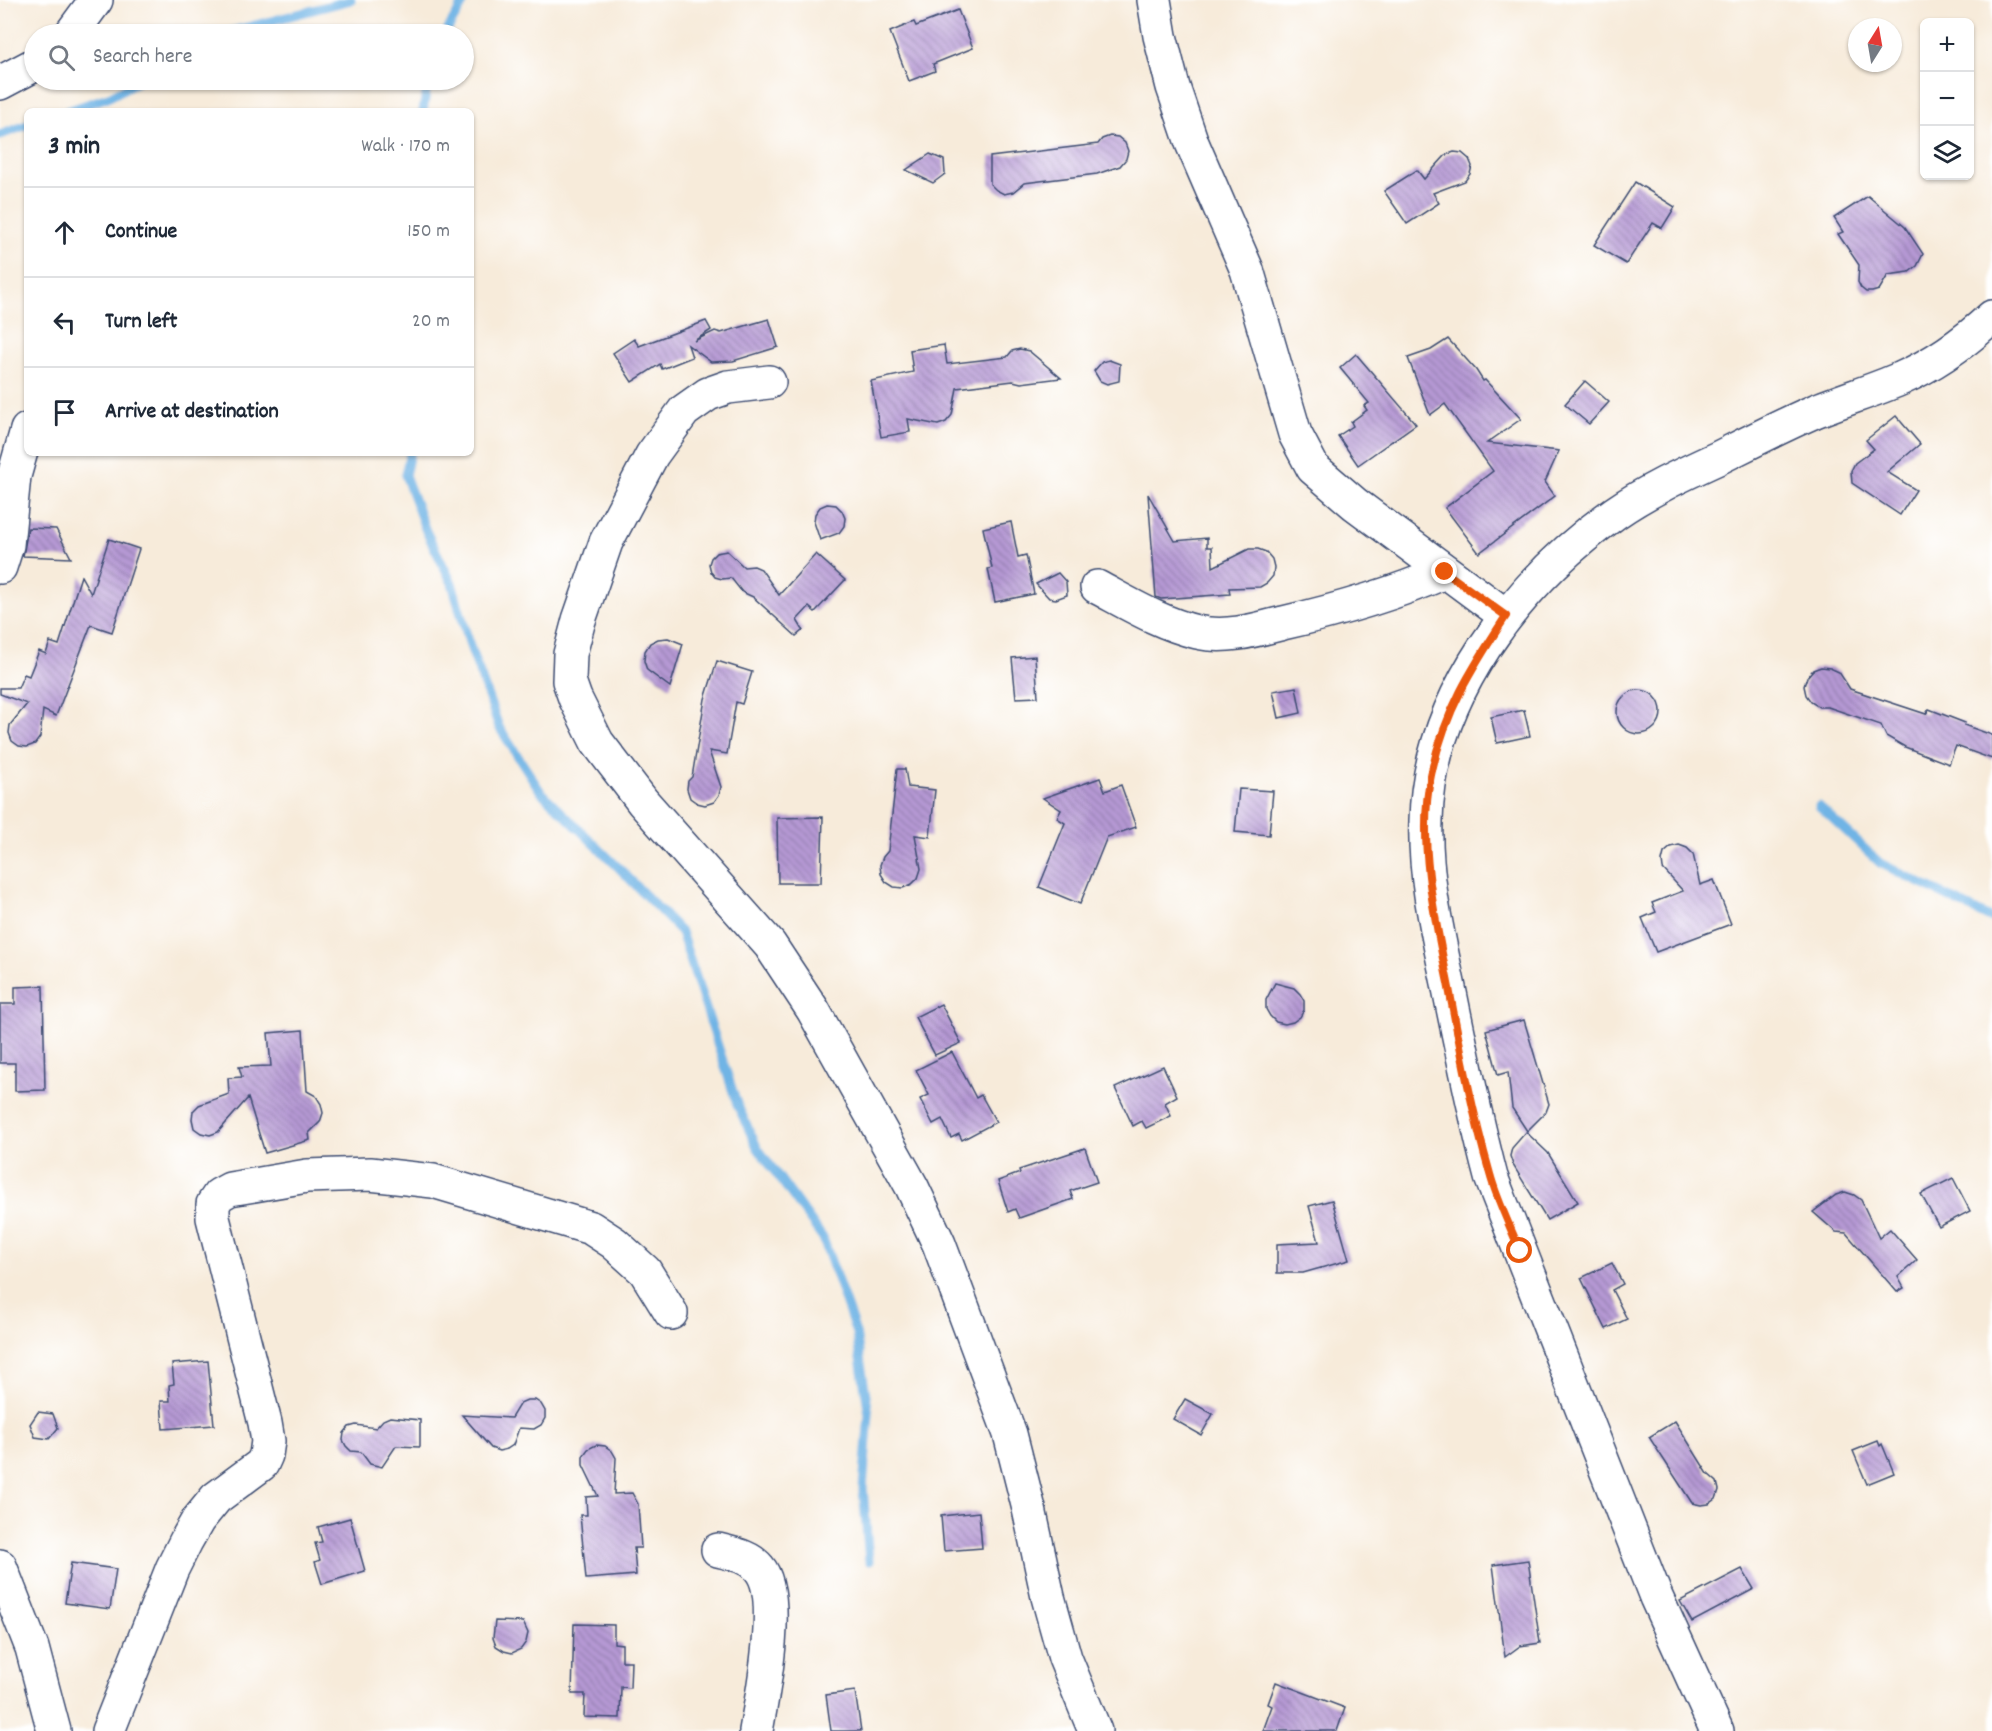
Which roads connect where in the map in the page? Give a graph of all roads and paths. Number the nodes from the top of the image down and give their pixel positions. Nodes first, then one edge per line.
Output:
1 (96, 0) edge
2 (1154, 0) edge
3 (78, 24) edge
4 (24, 70) edge
5 (0, 83) edge
6 (1992, 317) edge
7 (769, 382) dead end
8 (24, 441) edge
9 (0, 567) edge
10 (1445, 572) junction
11 (1097, 587) dead end
12 (1506, 616) junction
13 (671, 1313) dead end
14 (718, 1550) dead end
15 (0, 1566) edge
16 (54, 1731) edge
17 (108, 1731) edge
18 (756, 1731) edge
19 (1095, 1731) edge
20 (1717, 1731) edge

1 - 3 street
2 - 10 street
4 - 5 street
6 - 12 street
7 - 19 street
8 - 9 street
10 - 11 street
10 - 12 street
12 - 20 street
13 - 17 street
14 - 18 street
15 - 16 street

